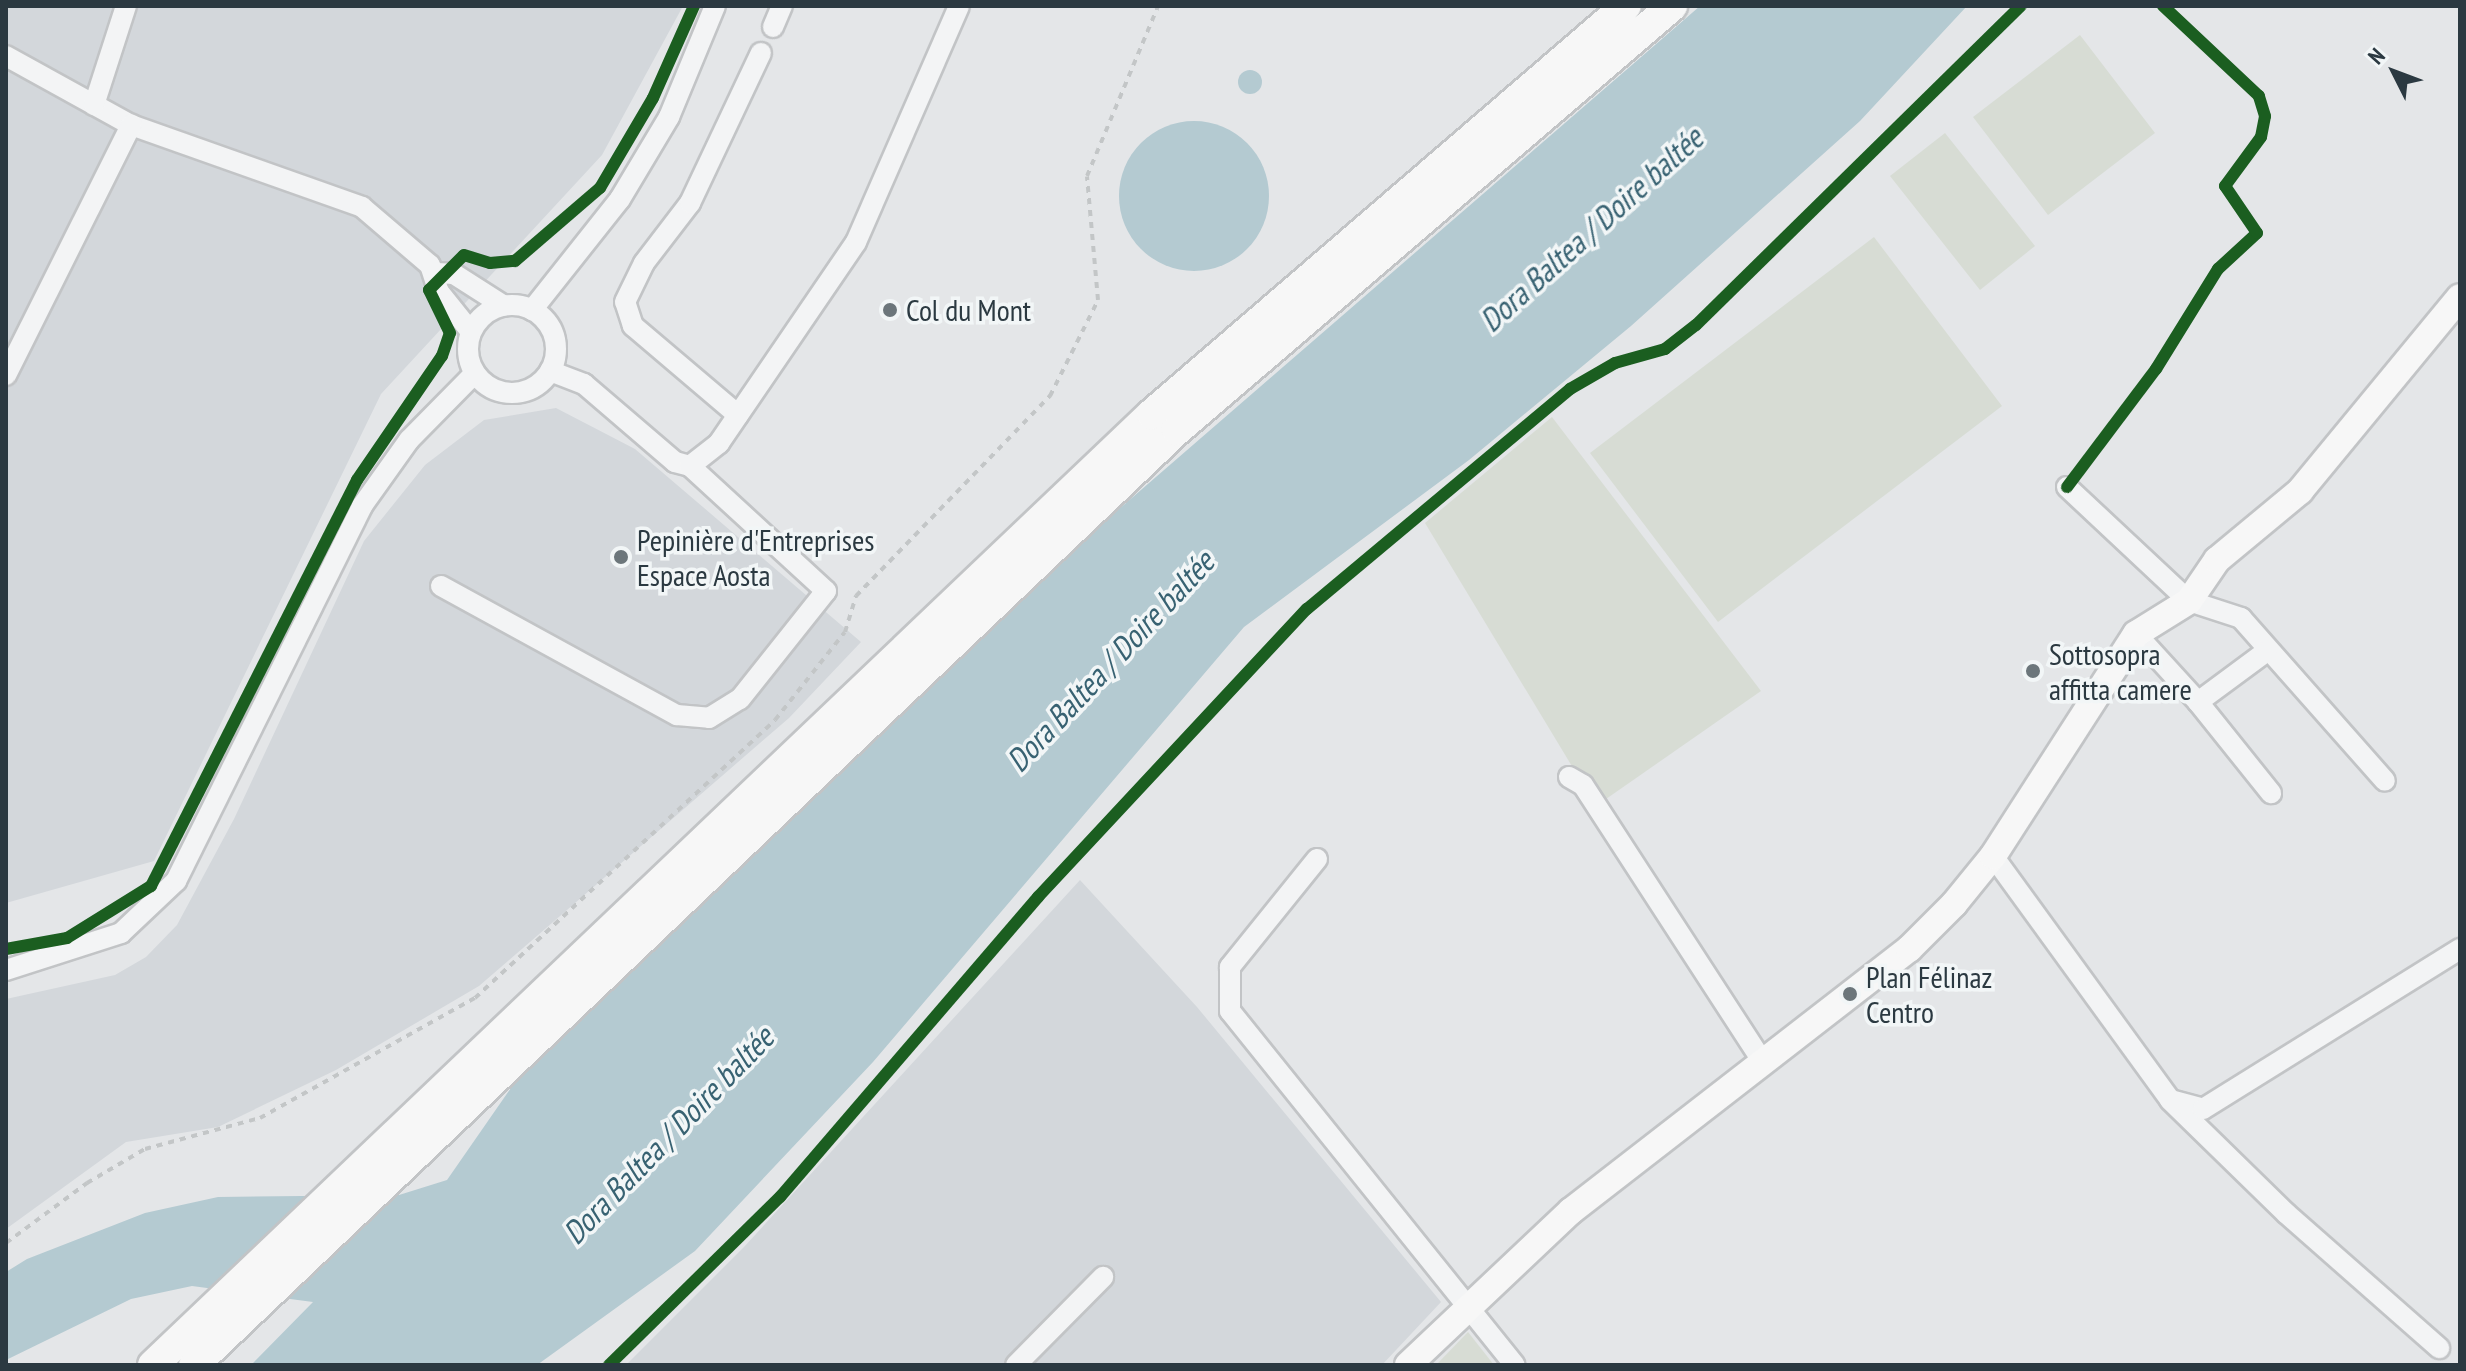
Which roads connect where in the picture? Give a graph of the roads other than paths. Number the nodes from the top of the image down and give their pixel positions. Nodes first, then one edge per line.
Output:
1 (126, 6) edge
2 (715, 6) edge
3 (782, 6) edge
4 (959, 6) edge
5 (1626, 6) edge
6 (1672, 6) edge
7 (773, 27) dead end
8 (761, 53) dead end
9 (6, 56) edge
10 (94, 105) junction
11 (131, 125) junction
12 (437, 273) junction
13 (2460, 297) edge
14 (504, 306) junction
15 (532, 310) junction
16 (471, 332) junction
17 (550, 371) junction
18 (475, 373) junction
19 (6, 375) edge
20 (738, 415) junction
21 (690, 466) junction
22 (2067, 487) dead end
23 (441, 586) dead end
24 (2189, 601) junction
25 (2136, 634) junction
26 (2267, 651) junction
27 (2198, 702) junction
28 (1569, 777) dead end
29 (2385, 781) dead end
30 (2271, 793) dead end
31 (1993, 856) junction
32 (1317, 859) dead end
33 (2460, 949) edge
34 (6, 970) edge
35 (1763, 1062) junction
36 (2170, 1100) junction
37 (1103, 1277) dead end
38 (1467, 1304) junction
39 (2439, 1348) dead end
40 (153, 1365) edge
41 (194, 1365) edge
42 (1016, 1365) edge
43 (1408, 1365) edge
44 (1515, 1365) edge

1 - 10 street
2 - 15 street
3 - 7 street
4 - 20 street
5 - 40 highway
6 - 41 highway
8 - 20 street
9 - 10 street
10 - 11 street
11 - 12 street
11 - 19 street
12 - 14 street
12 - 16 street
13 - 24 main road
14 - 15 street
14 - 16 street
15 - 17 street
16 - 18 street
17 - 18 street
17 - 21 street
18 - 34 street
20 - 21 street
21 - 23 street
22 - 24 street
24 - 25 main road
24 - 26 street
25 - 27 street
25 - 31 main road
26 - 27 street
26 - 29 street
27 - 30 street
28 - 35 street
31 - 35 main road
31 - 36 street
32 - 38 street
33 - 36 street
35 - 38 main road
36 - 39 street
37 - 42 street
38 - 43 main road
38 - 44 street

